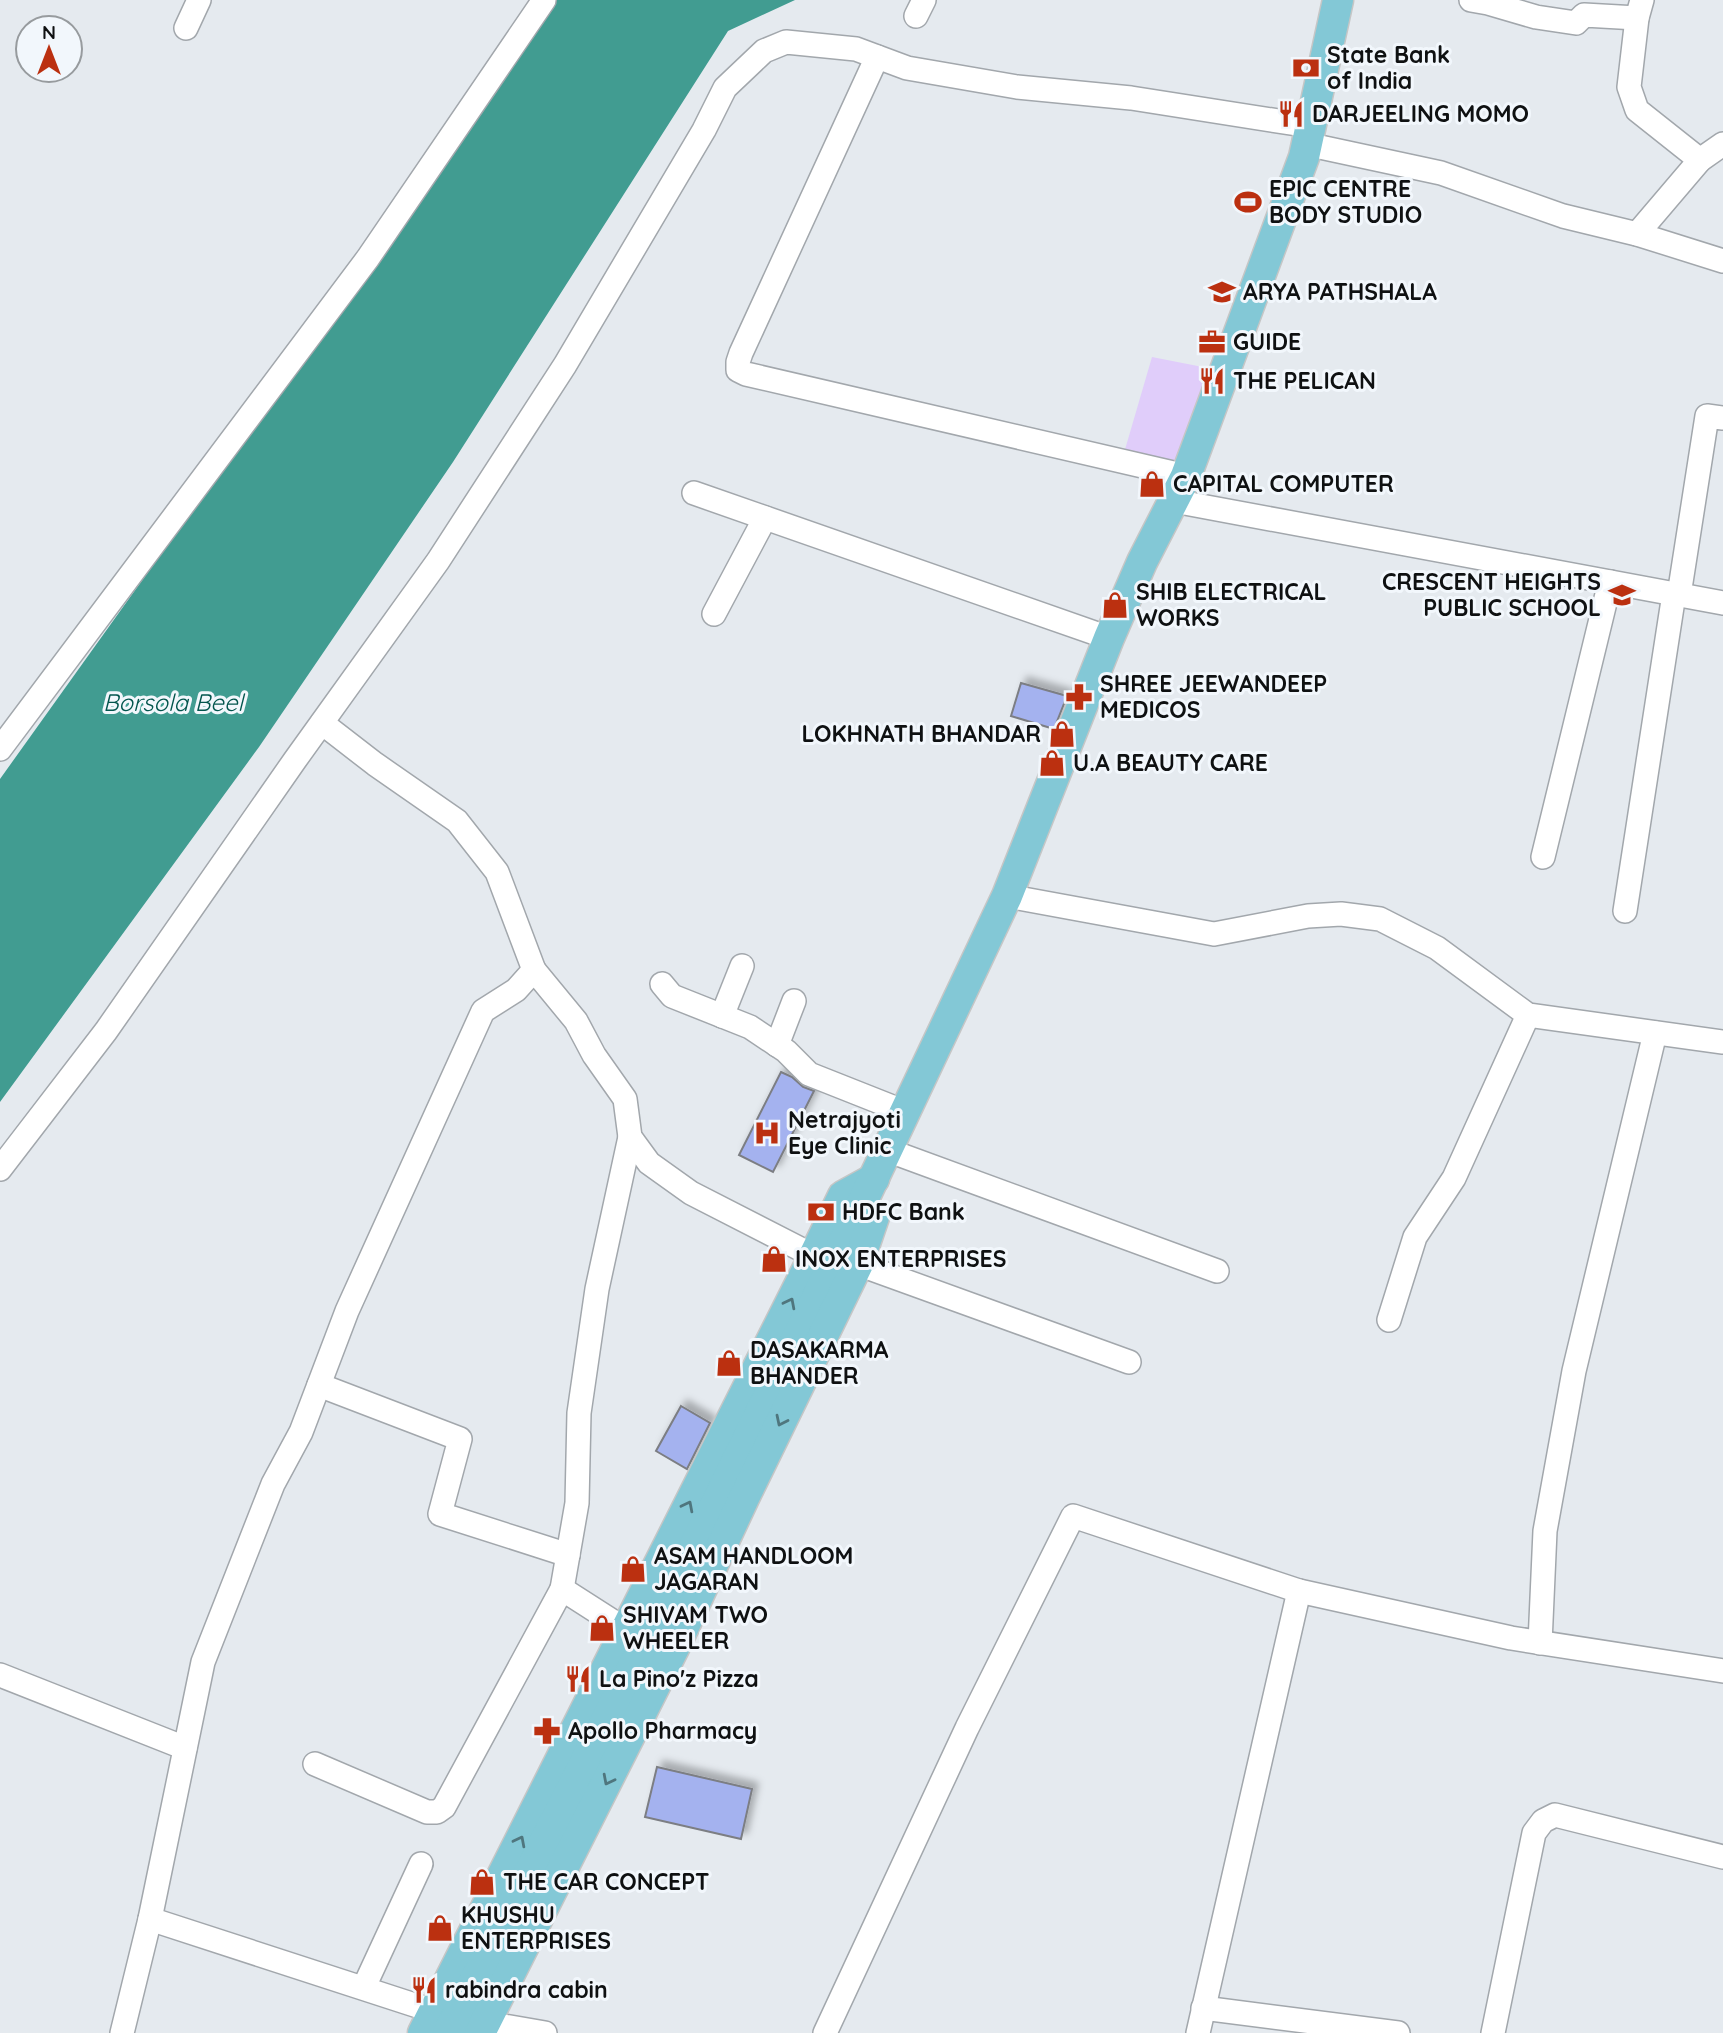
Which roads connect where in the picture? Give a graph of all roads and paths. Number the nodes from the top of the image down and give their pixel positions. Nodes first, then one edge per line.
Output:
1 (199, 0) edge
2 (544, 0) edge
3 (1338, 0) edge
4 (1471, 0) edge
5 (1639, 9) edge
6 (186, 29) dead end
7 (877, 57) junction
8 (1308, 135) junction
9 (1723, 144) edge
10 (1700, 160) junction
11 (1637, 234) junction
12 (1723, 261) edge
13 (1723, 418) edge
14 (1180, 489) junction
15 (694, 493) dead end
16 (765, 518) junction
17 (1610, 582) junction
18 (1676, 594) junction
19 (1723, 603) edge
20 (714, 614) dead end
21 (1109, 638) junction
22 (322, 723) junction
23 (0, 749) edge
24 (1543, 857) dead end
25 (1007, 896) junction
26 (1625, 911) dead end
27 (742, 966) dead end
28 (534, 970) junction
29 (662, 984) dead end
30 (794, 1001) dead end
31 (1528, 1015) junction
32 (722, 1016) junction
33 (1656, 1033) junction
34 (1723, 1042) edge
35 (776, 1045) junction
36 (905, 1112) junction
37 (630, 1137) junction
38 (887, 1150) junction
39 (0, 1169) edge
40 (874, 1179) junction
41 (814, 1256) junction
42 (858, 1264) junction
43 (1217, 1271) dead end
44 (1389, 1320) dead end
45 (1129, 1362) dead end
46 (319, 1385) junction
47 (568, 1555) junction
48 (562, 1589) junction
49 (1299, 1591) junction
50 (626, 1630) junction
51 (1540, 1643) junction
52 (1723, 1671) edge
53 (0, 1675) edge
54 (185, 1748) junction
55 (315, 1764) dead end
56 (1723, 1857) edge
57 (421, 1864) dead end
58 (150, 1919) junction
59 (364, 1987) junction
60 (1203, 2008) junction
61 (435, 2026) edge
62 (483, 2028) edge
63 (122, 2033) edge
64 (545, 2033) edge
65 (825, 2033) edge
66 (1198, 2033) edge
67 (1398, 2033) edge
68 (1493, 2033) edge

1 - 6 street
2 - 23 street
3 - 8 main road
4 - 5 street
5 - 10 street
7 - 8 street
7 - 14 street
7 - 22 street
8 - 11 street
8 - 14 main road
9 - 10 street
10 - 11 street
11 - 12 street
13 - 18 street
14 - 17 street
14 - 21 main road
15 - 16 street
16 - 20 street
16 - 21 street
17 - 18 street
17 - 24 street
18 - 19 street
18 - 26 street
21 - 25 main road
22 - 28 street
22 - 39 street
25 - 31 street
25 - 36 main road
27 - 32 street
28 - 37 street
28 - 46 street
29 - 32 street
30 - 35 street
31 - 33 street
31 - 44 street
32 - 35 street
33 - 34 street
33 - 51 street
35 - 36 street
36 - 38 main road
37 - 41 street
37 - 47 street
38 - 40 main road
38 - 43 street
40 - 41 main road
40 - 42 main road
40 - 61 main road
50 -> 41 main road
42 - 45 street
42 -> 62 main road
46 - 47 street
46 - 54 street
47 - 48 street
48 - 50 street
48 - 55 street
49 - 51 street
49 - 60 street
49 - 65 street
61 -> 50 main road
51 - 52 street
53 - 54 street
54 - 58 street
56 - 68 street
57 - 59 street
58 - 59 street
58 - 63 street
59 - 61 street
60 - 66 street
60 - 67 street
62 - 64 street

